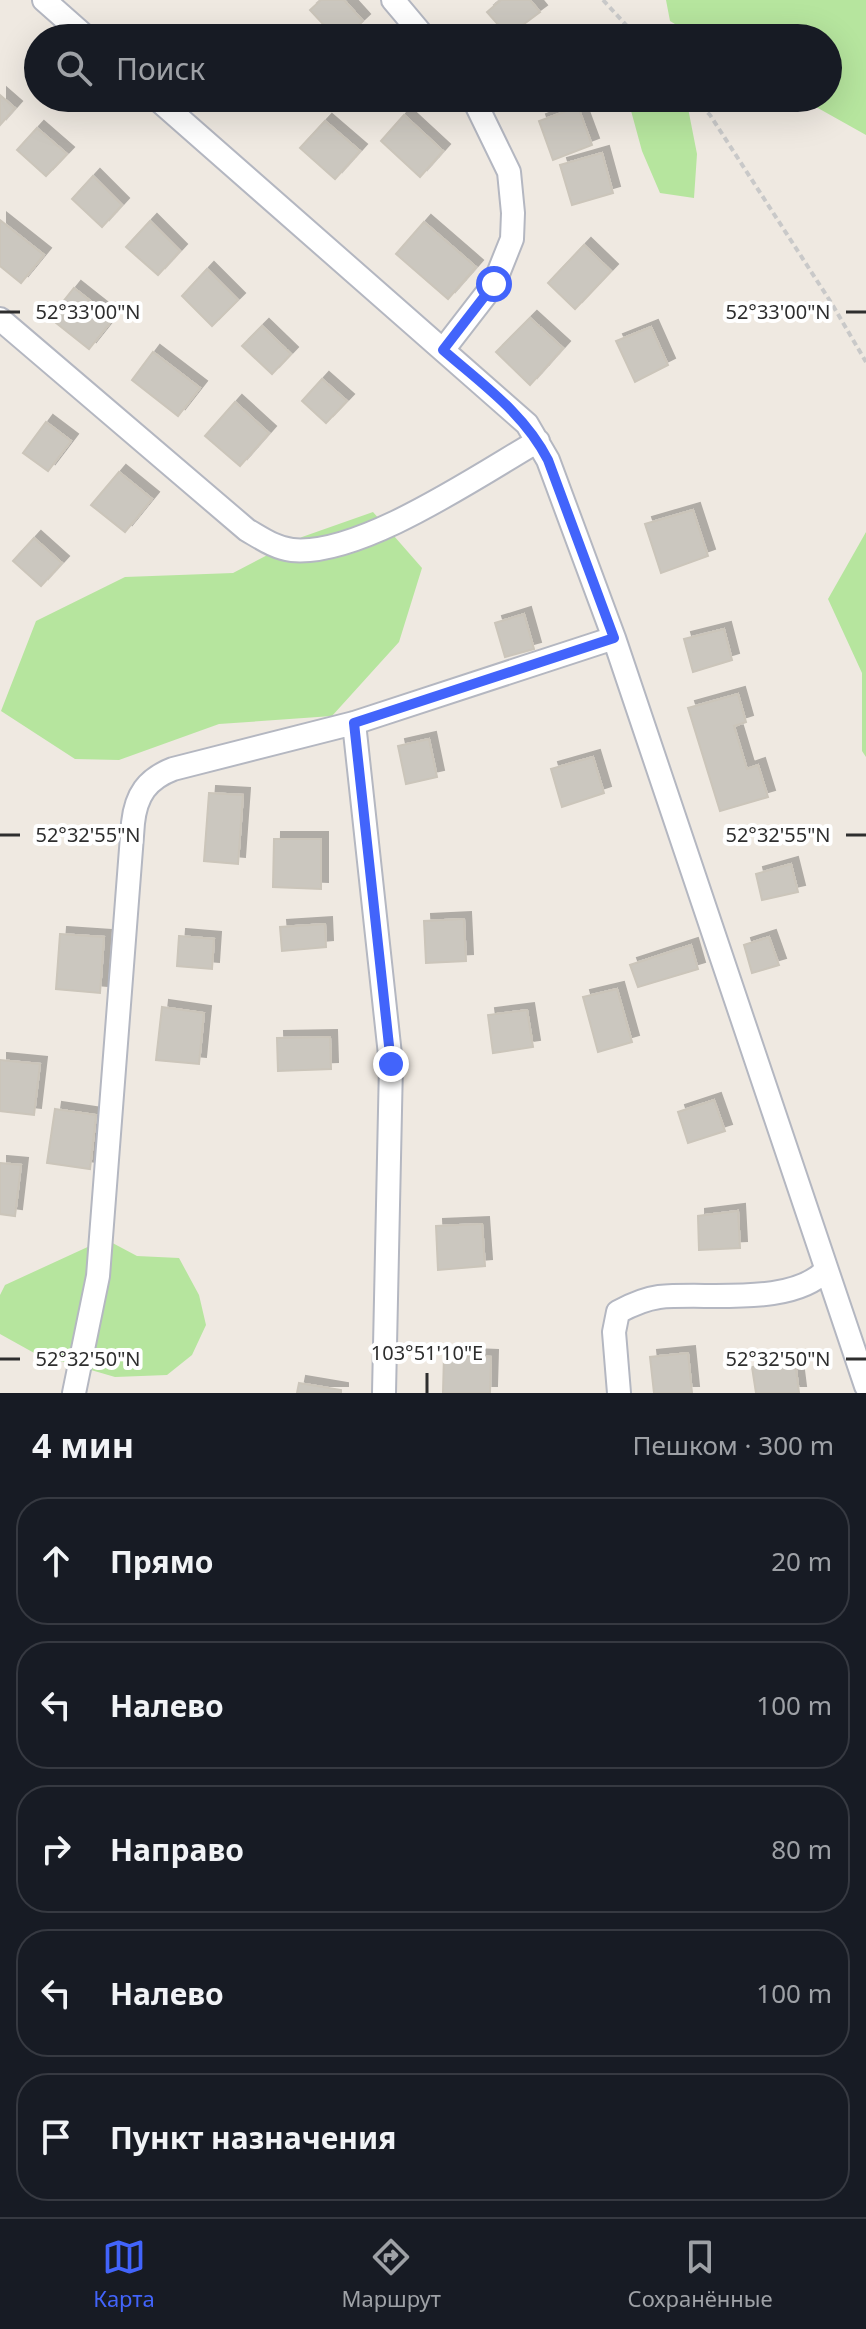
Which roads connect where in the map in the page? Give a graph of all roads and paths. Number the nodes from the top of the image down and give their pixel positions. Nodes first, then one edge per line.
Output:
1 (44, 0) edge
2 (393, 0) edge
3 (603, 0) edge
4 (71, 24) edge
5 (413, 24) edge
6 (625, 24) edge
7 (172, 112) edge
8 (480, 112) edge
9 (707, 112) edge
10 (0, 319) edge
11 (443, 350) junction
12 (866, 362) edge
13 (538, 441) junction
14 (614, 638) junction
15 (354, 723) junction
16 (826, 1270) junction
17 (866, 1386) edge
18 (74, 1393) edge
19 (384, 1393) edge
20 (619, 1393) edge

1 - 4 street
2 - 5 street
3 - 6 path
7 - 11 street
8 - 11 street
9 - 12 path
10 - 13 street
11 - 13 street
13 - 14 street
14 - 15 street
14 - 16 street
15 - 18 street
15 - 19 street
16 - 17 street
16 - 20 street

